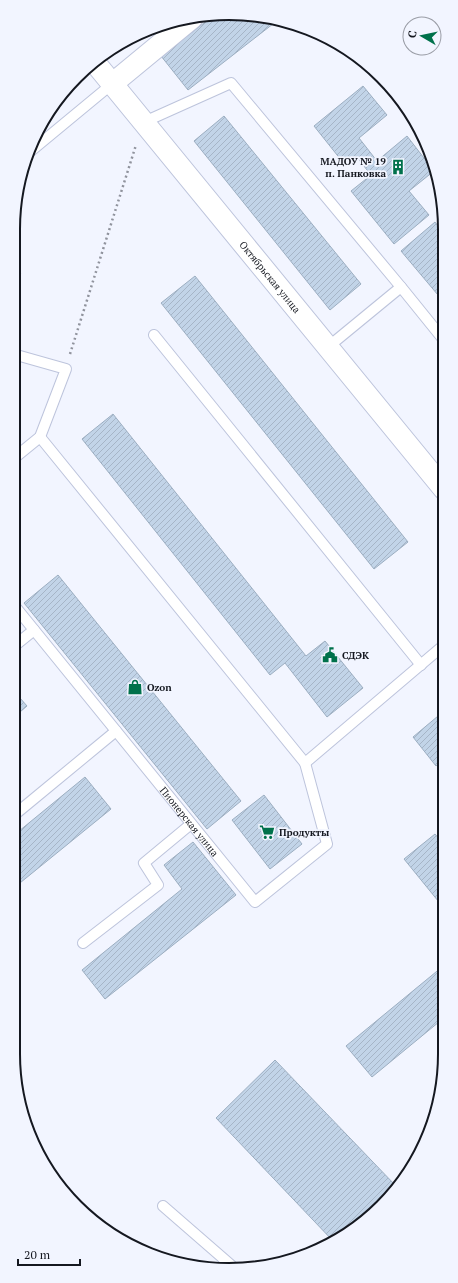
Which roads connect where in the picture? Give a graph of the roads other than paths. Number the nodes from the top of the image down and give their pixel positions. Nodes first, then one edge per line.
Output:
1 (183, 25) edge
2 (98, 66) edge
3 (112, 84) junction
4 (144, 122) junction
5 (38, 145) edge
6 (401, 287) junction
7 (438, 333) edge
8 (154, 336) dead end
9 (328, 347) junction
10 (20, 356) edge
11 (40, 437) junction
12 (20, 453) edge
13 (438, 482) edge
14 (20, 613) edge
15 (34, 630) junction
16 (20, 641) edge
17 (438, 650) edge
18 (421, 665) junction
19 (116, 731) junction
20 (305, 762) junction
21 (20, 810) edge
22 (191, 824) junction
23 (83, 943) dead end
24 (163, 1206) dead end
25 (229, 1263) edge

1 - 3 street
2 - 3 street, Октябрьская улица
3 - 4 street, Октябрьская улица
3 - 5 lane
4 - 6 lane
4 - 9 street, Октябрьская улица
6 - 7 lane
6 - 9 lane
8 - 18 lane
9 - 13 street, Октябрьская улица
10 - 11 lane
11 - 12 lane
11 - 20 lane
14 - 15 lane, Пионерская улица
15 - 16 lane
15 - 19 lane, Пионерская улица
17 - 18 lane
18 - 20 lane
19 - 21 lane
19 - 22 lane, Пионерская улица
20 - 22 lane, Пионерская улица
22 - 23 lane
24 - 25 lane

